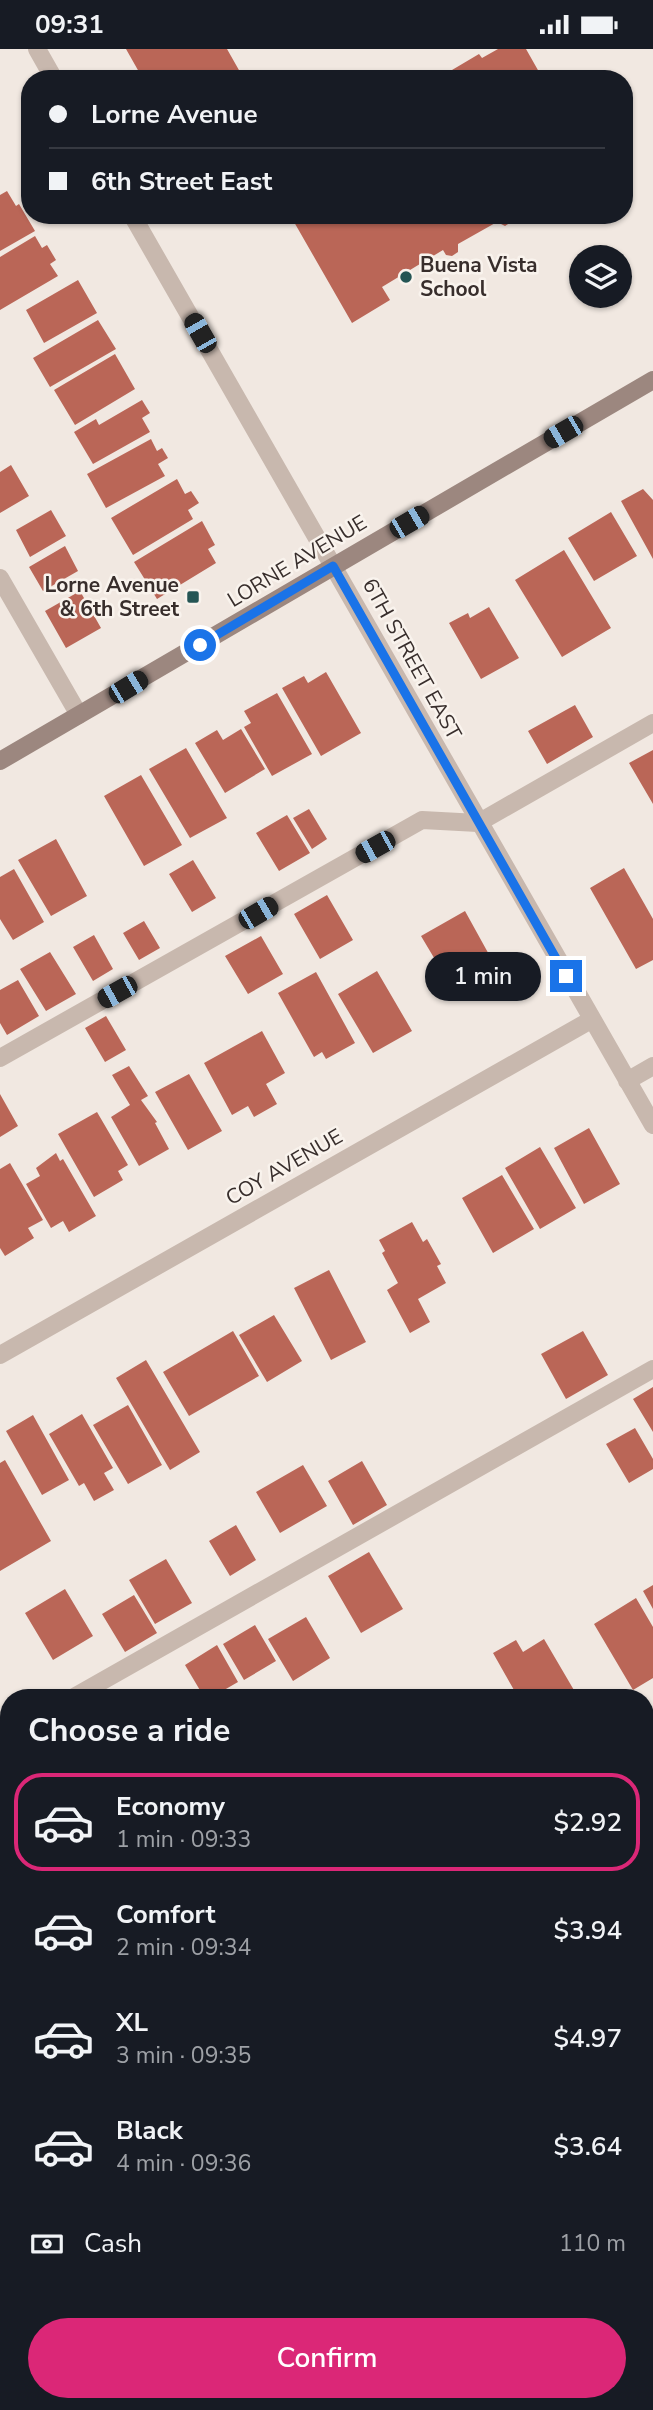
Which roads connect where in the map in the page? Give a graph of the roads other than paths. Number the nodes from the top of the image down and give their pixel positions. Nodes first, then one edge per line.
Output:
1 (37, 49) edge
2 (49, 70) edge
3 (137, 224) edge
4 (653, 380) edge
5 (333, 566) junction
6 (0, 578) edge
7 (79, 715) junction
8 (653, 723) edge
9 (0, 761) edge
10 (478, 823) junction
11 (591, 1020) junction
12 (0, 1058) edge
13 (653, 1066) edge
14 (627, 1081) junction
15 (653, 1125) edge
16 (0, 1355) edge
17 (653, 1369) edge
18 (88, 1689) edge

1 - 2 street
3 - 5 street, 6TH STREET EAST
4 - 5 main road, LORNE AVENUE
5 - 7 main road, LORNE AVENUE
5 - 10 street, 6TH STREET EAST
6 - 7 street
7 - 9 main road, LORNE AVENUE
8 - 10 street
10 - 11 street, 6TH STREET EAST
10 - 12 street
11 - 14 street, 6TH STREET EAST
11 - 16 street, COY AVENUE
13 - 14 street
14 - 15 street, 6TH STREET EAST
17 - 18 street

